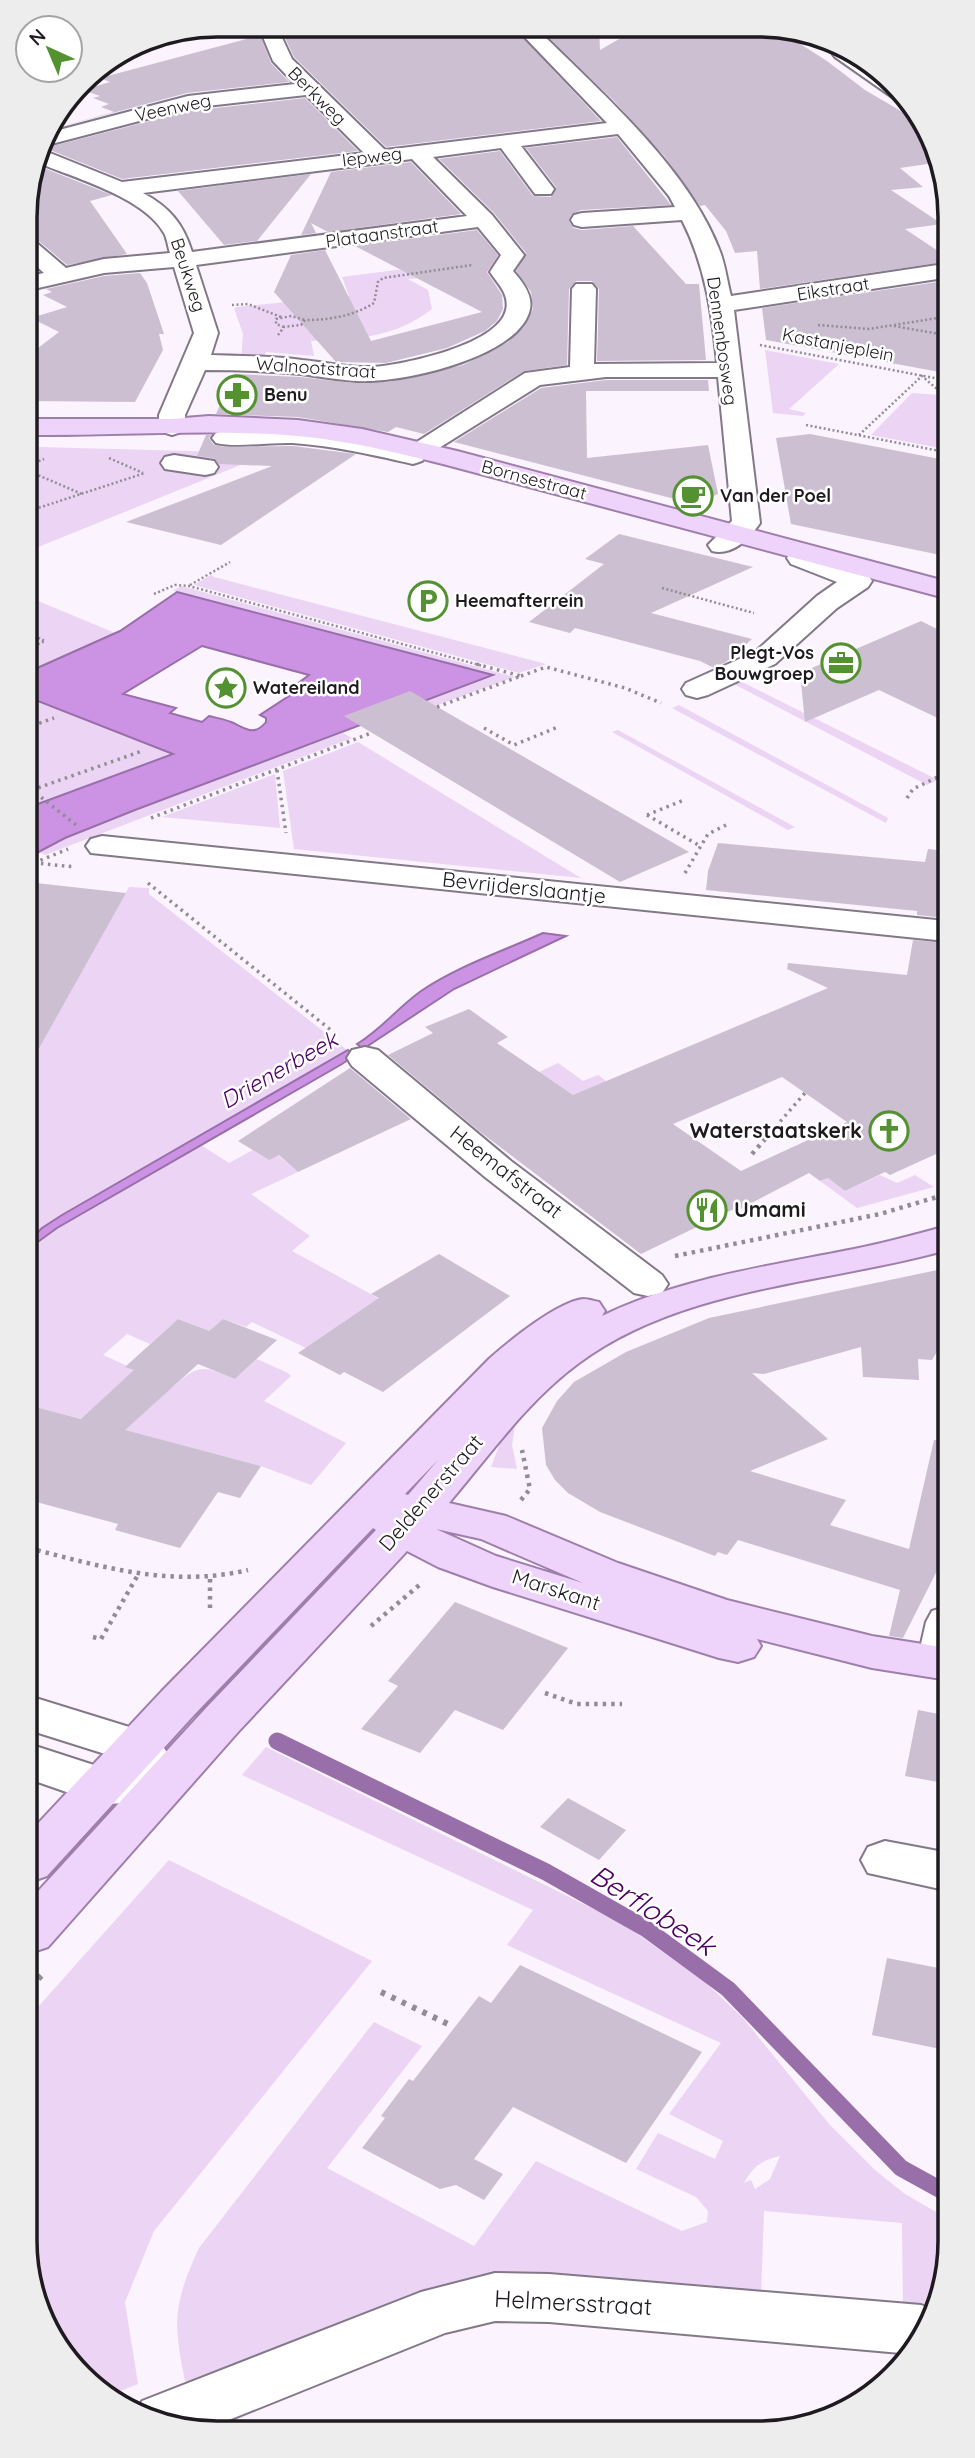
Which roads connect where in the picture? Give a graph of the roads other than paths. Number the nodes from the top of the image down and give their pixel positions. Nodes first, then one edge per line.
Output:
1 (273, 37) edge
2 (534, 37) edge
3 (308, 89) junction
4 (623, 127) junction
5 (55, 138) edge
6 (506, 141) junction
7 (416, 152) junction
8 (380, 157) junction
9 (47, 159) edge
10 (120, 189) junction
11 (543, 189) dead end
12 (690, 213) junction
13 (484, 220) junction
14 (582, 220) dead end
15 (37, 252) edge
16 (184, 259) junction
17 (938, 272) edge
18 (60, 274) junction
19 (37, 281) edge
20 (584, 289) dead end
21 (721, 303) junction
22 (199, 354) junction
23 (729, 370) junction
24 (582, 372) junction
25 (172, 426) junction
26 (37, 427) edge
27 (420, 450) junction
28 (174, 463) road end
29 (205, 467) dead end
30 (729, 538) junction
31 (801, 558) junction
32 (889, 573) junction
33 (858, 581) junction
34 (938, 588) edge
35 (938, 603) edge
36 (697, 689) dead end
37 (94, 839) road end
38 (938, 930) edge
39 (352, 1047) road end
40 (938, 1215) edge
41 (938, 1240) edge
42 (648, 1284) junction
43 (463, 1457) junction
44 (398, 1515) junction
45 (491, 1526) junction
46 (938, 1649) edge
47 (872, 1652) junction
48 (37, 1716) edge
49 (37, 1764) edge
50 (151, 1765) junction
51 (100, 1786) junction
52 (37, 1855) edge
53 (886, 1860) dead end
54 (938, 1870) edge
55 (37, 1923) edge
56 (915, 2329) edge
57 (173, 2416) edge

1 - 3 street, Berkweg
2 - 4 street, Dennenbosweg
3 - 5 street, Veenweg
3 - 8 street, Berkweg
4 - 6 street, Iepweg
4 - 12 street, Dennenbosweg
6 - 7 street, Iepweg
6 - 11 street
7 - 8 street, Iepweg
7 - 13 street, Plataanstraat
8 - 10 street, Iepweg
9 - 10 street, Beukweg
10 - 16 street, Beukweg
12 - 14 street
12 - 21 street, Dennenbosweg
13 - 16 street, Plataanstraat
13 - 22 street, Walnootstraat
15 - 18 street
16 - 18 street, Plataanstraat
16 - 22 street, Beukweg
17 - 21 street, Eikstraat
18 - 19 street, Plataanstraat
20 - 24 street
21 - 23 street, Dennenbosweg
22 - 25 street, Beukweg
23 - 24 street
23 - 30 street, Dennenbosweg
24 - 27 street
25 - 26 main road, Bornsestraat
25 - 27 main road, Bornsestraat
25 - 30 main road, Bornsestraat
27 - 30 main road, Bornsestraat
28 - 29 street
30 - 31 street, Bornsestraat
30 - 32 main road, Bornsestraat
30 - 33 main road, Bornsestraat
31 - 32 street, Bornsestraat
31 - 33 street, Bornsestraat
32 - 34 main road, Bornsestraat
33 - 35 main road, Bornsestraat
33 - 36 street
37 - 38 street, Bevrijderslaantje
39 - 42 street, Heemafstraat
40 - 42 main road, Deldenerstraat
41 - 43 main road, Deldenerstraat
42 - 44 main road, Deldenerstraat
43 - 44 main road, Deldenerstraat
43 - 45 main road, Marskant
44 - 45 main road, Marskant
44 - 47 main road, Marskant
44 - 50 main road, Deldenerstraat
45 - 47 main road, Marskant
46 - 47 main road, Marskant
48 - 50 street
49 - 51 street
50 - 51 street
50 - 55 main road, Deldenerstraat
51 - 52 main road
53 - 54 street
56 - 57 street, Helmersstraat

